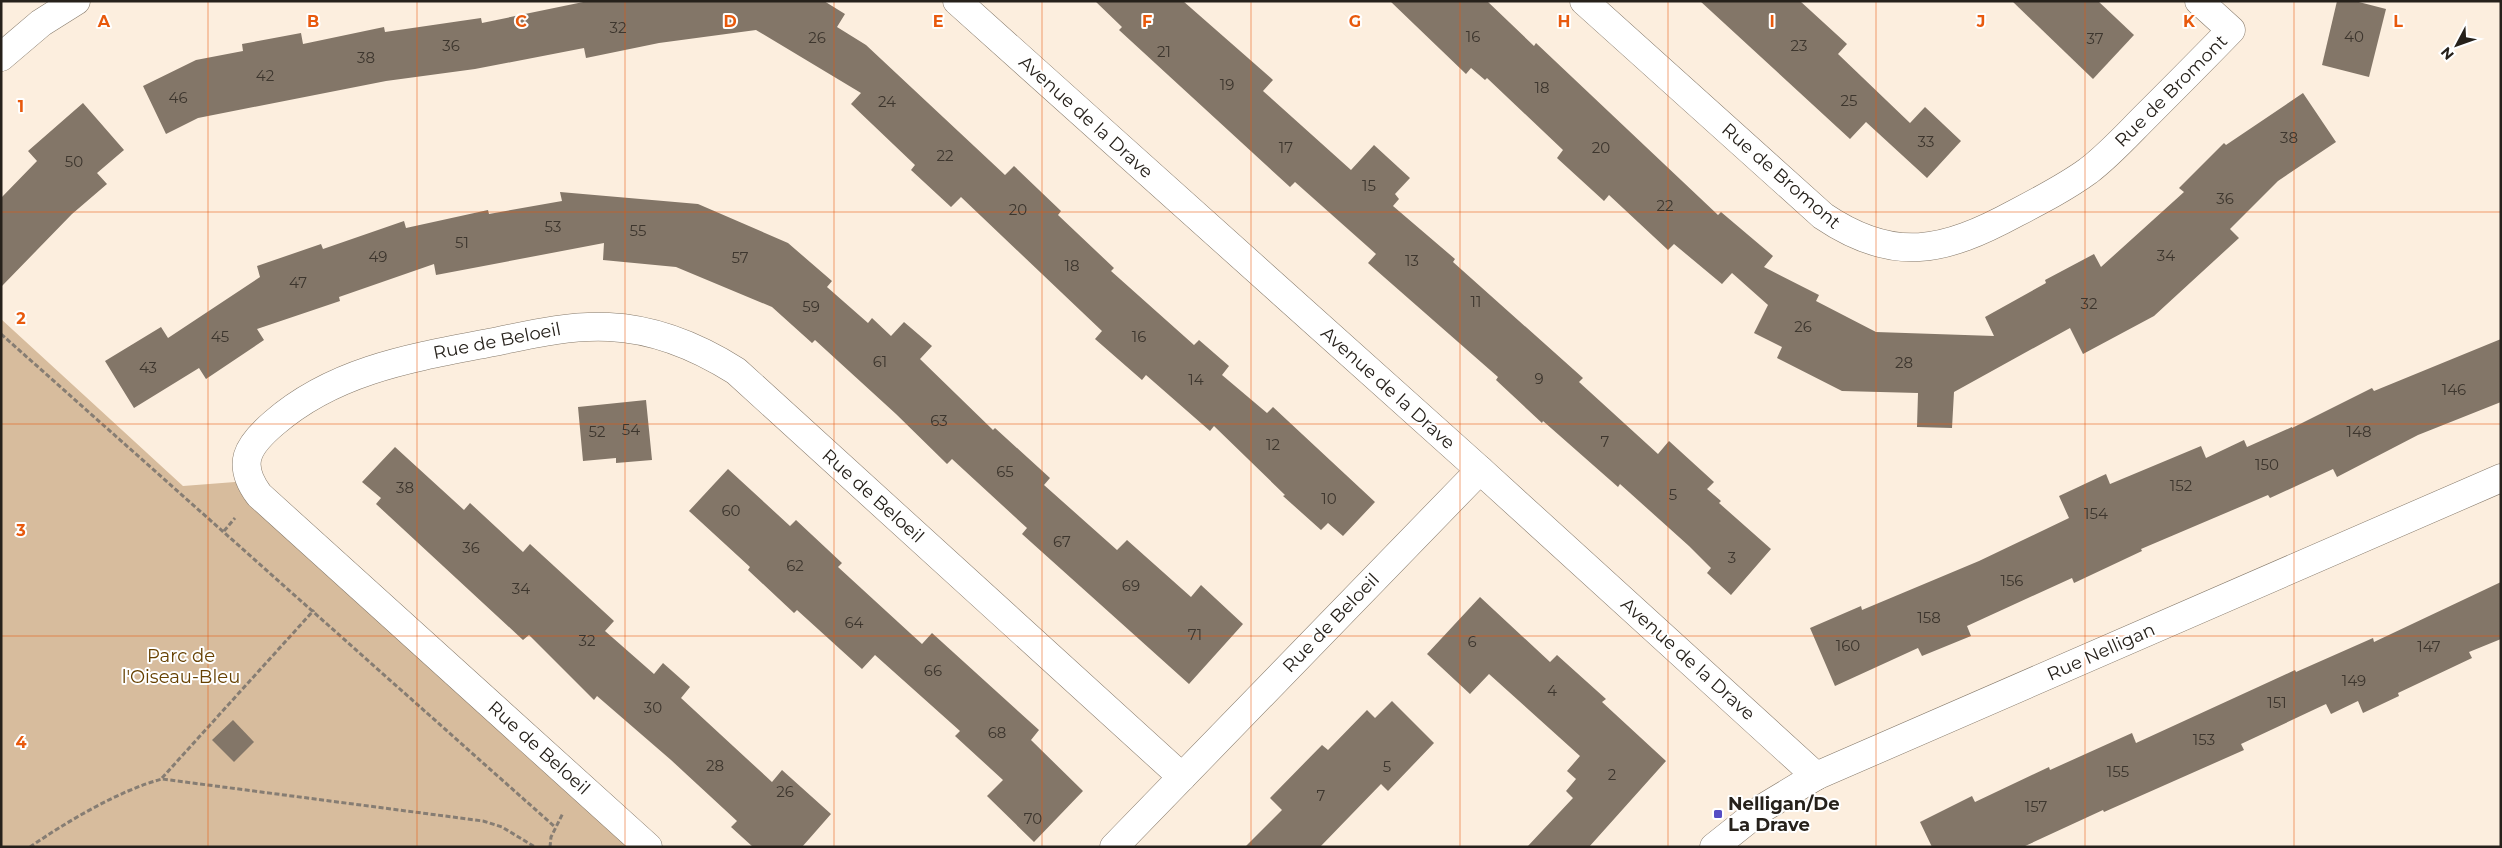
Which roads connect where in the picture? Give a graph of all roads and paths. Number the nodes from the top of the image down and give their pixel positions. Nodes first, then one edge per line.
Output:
1 (76, 1) edge
2 (957, 1) edge
3 (1584, 1) edge
4 (2199, 1) edge
5 (1, 57) edge
6 (1, 334) edge
7 (1480, 470) junction
8 (2501, 478) edge
9 (314, 610) junction
10 (1816, 776) junction
11 (1182, 777) junction
12 (162, 779) junction
13 (555, 827) dead end
14 (30, 847) edge
15 (535, 847) edge
16 (648, 847) edge
17 (1114, 847) edge
18 (1714, 847) edge

1 - 5 street
2 - 7 street, Avenue de la Drave
3 - 4 street, Rue de Bromont
6 - 9 path
7 - 10 street, Avenue de la Drave
7 - 11 street, Rue de Beloeil
8 - 10 street, Rue Nelligan
9 - 12 path
9 - 13 path
10 - 18 street, Rue Nelligan
11 - 16 street, Rue de Beloeil
11 - 17 street, Rue de Beloeil
12 - 14 path
12 - 15 path

